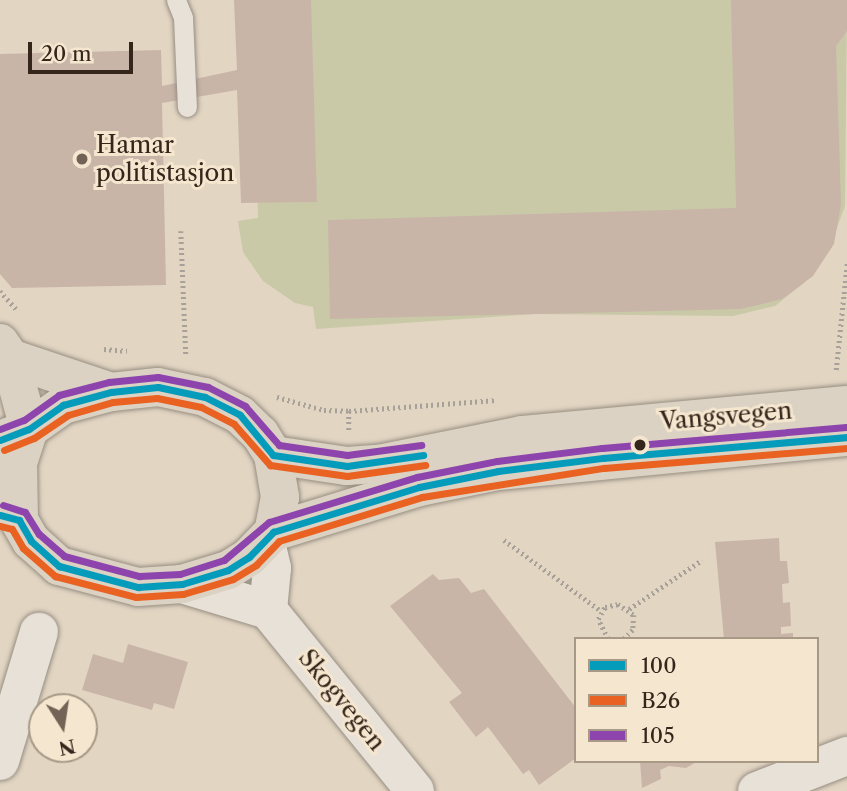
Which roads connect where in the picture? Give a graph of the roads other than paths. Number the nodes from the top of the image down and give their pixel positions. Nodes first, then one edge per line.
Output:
1 (176, 0) edge
2 (187, 107) dead end
3 (5, 351) edge
4 (841, 390) edge
5 (111, 391) junction
6 (14, 434) edge
7 (847, 437) edge
8 (273, 455) junction
9 (10, 517) edge
10 (270, 537) junction
11 (182, 584) junction
12 (268, 610) junction
13 (39, 632) dead end
14 (847, 756) edge
15 (0, 761) edge
16 (415, 791) edge
17 (757, 791) edge

1 - 2 lane
3 - 5 main road
3 - 6 main road
4 - 8 main road, Vangsvegen
5 - 6 main road
5 - 8 main road
6 - 9 main road
7 - 10 main road, Vangsvegen
8 - 10 main road
9 - 11 main road
10 - 11 main road
10 - 12 street
11 - 12 street
12 - 16 street, Skogvegen
13 - 15 street
14 - 17 street

